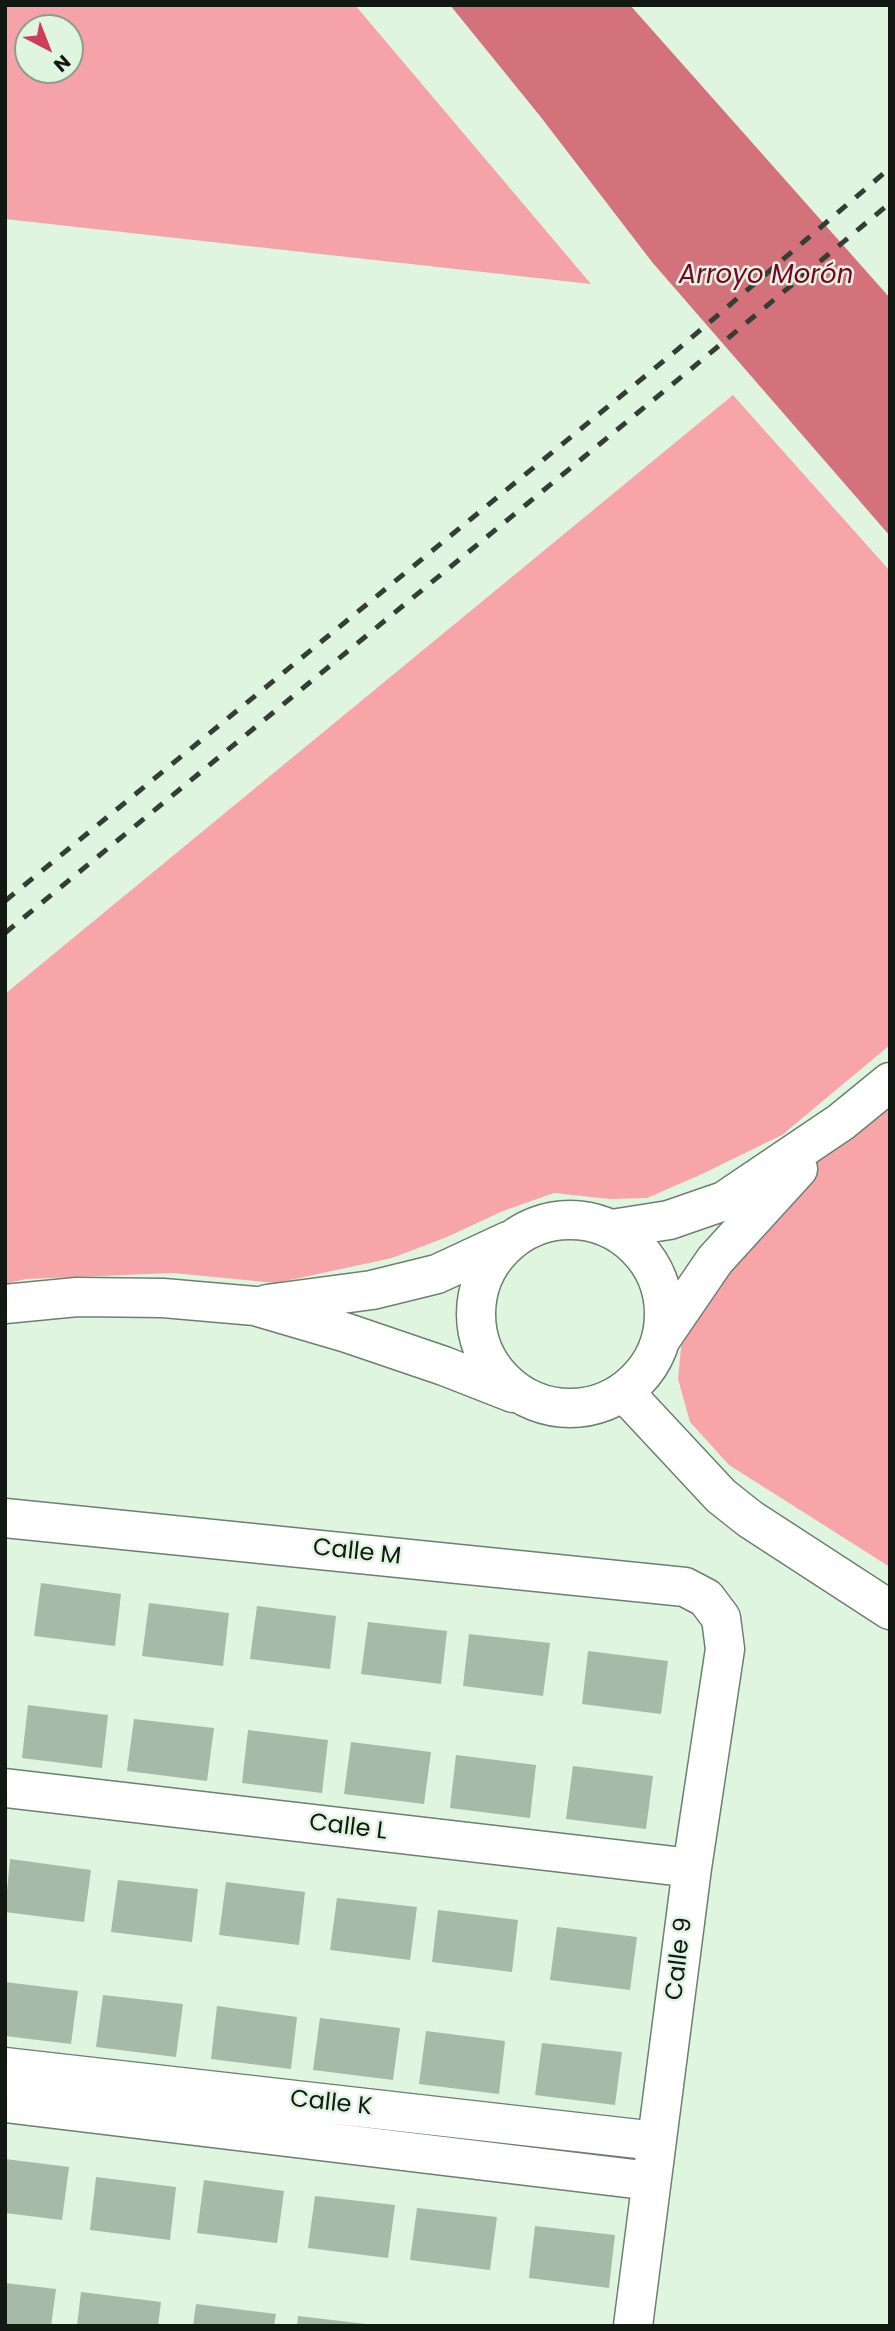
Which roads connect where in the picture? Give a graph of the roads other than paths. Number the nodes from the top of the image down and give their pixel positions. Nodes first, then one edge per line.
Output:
1 (890, 1082) edge
2 (841, 1122) junction
3 (612, 1229) junction
4 (519, 1236) junction
5 (5, 1304) edge
6 (255, 1306) junction
7 (661, 1339) junction
8 (624, 1392) junction
9 (539, 1404) junction
10 (5, 1518) edge
11 (706, 1598) joint
12 (890, 1610) edge
13 (5, 1788) edge
14 (692, 1868) junction
15 (5, 2067) edge
16 (5, 2103) edge
17 (656, 2141) junction
18 (650, 2181) junction
19 (633, 2326) edge

1 - 2 street
2 - 3 street
2 - 7 street
3 - 4 street
3 - 7 street
4 - 6 street
4 - 9 street
5 - 6 street
6 - 9 street
7 - 8 street
8 - 9 street
8 - 12 street
10 - 11 street, Calle M
11 - 14 street, Calle 9
13 - 14 street, Calle L
14 - 17 street, Calle 9
15 - 17 street, Calle K
16 - 18 street, Calle K
17 - 18 street, Calle 9
18 - 19 street, Calle 9

